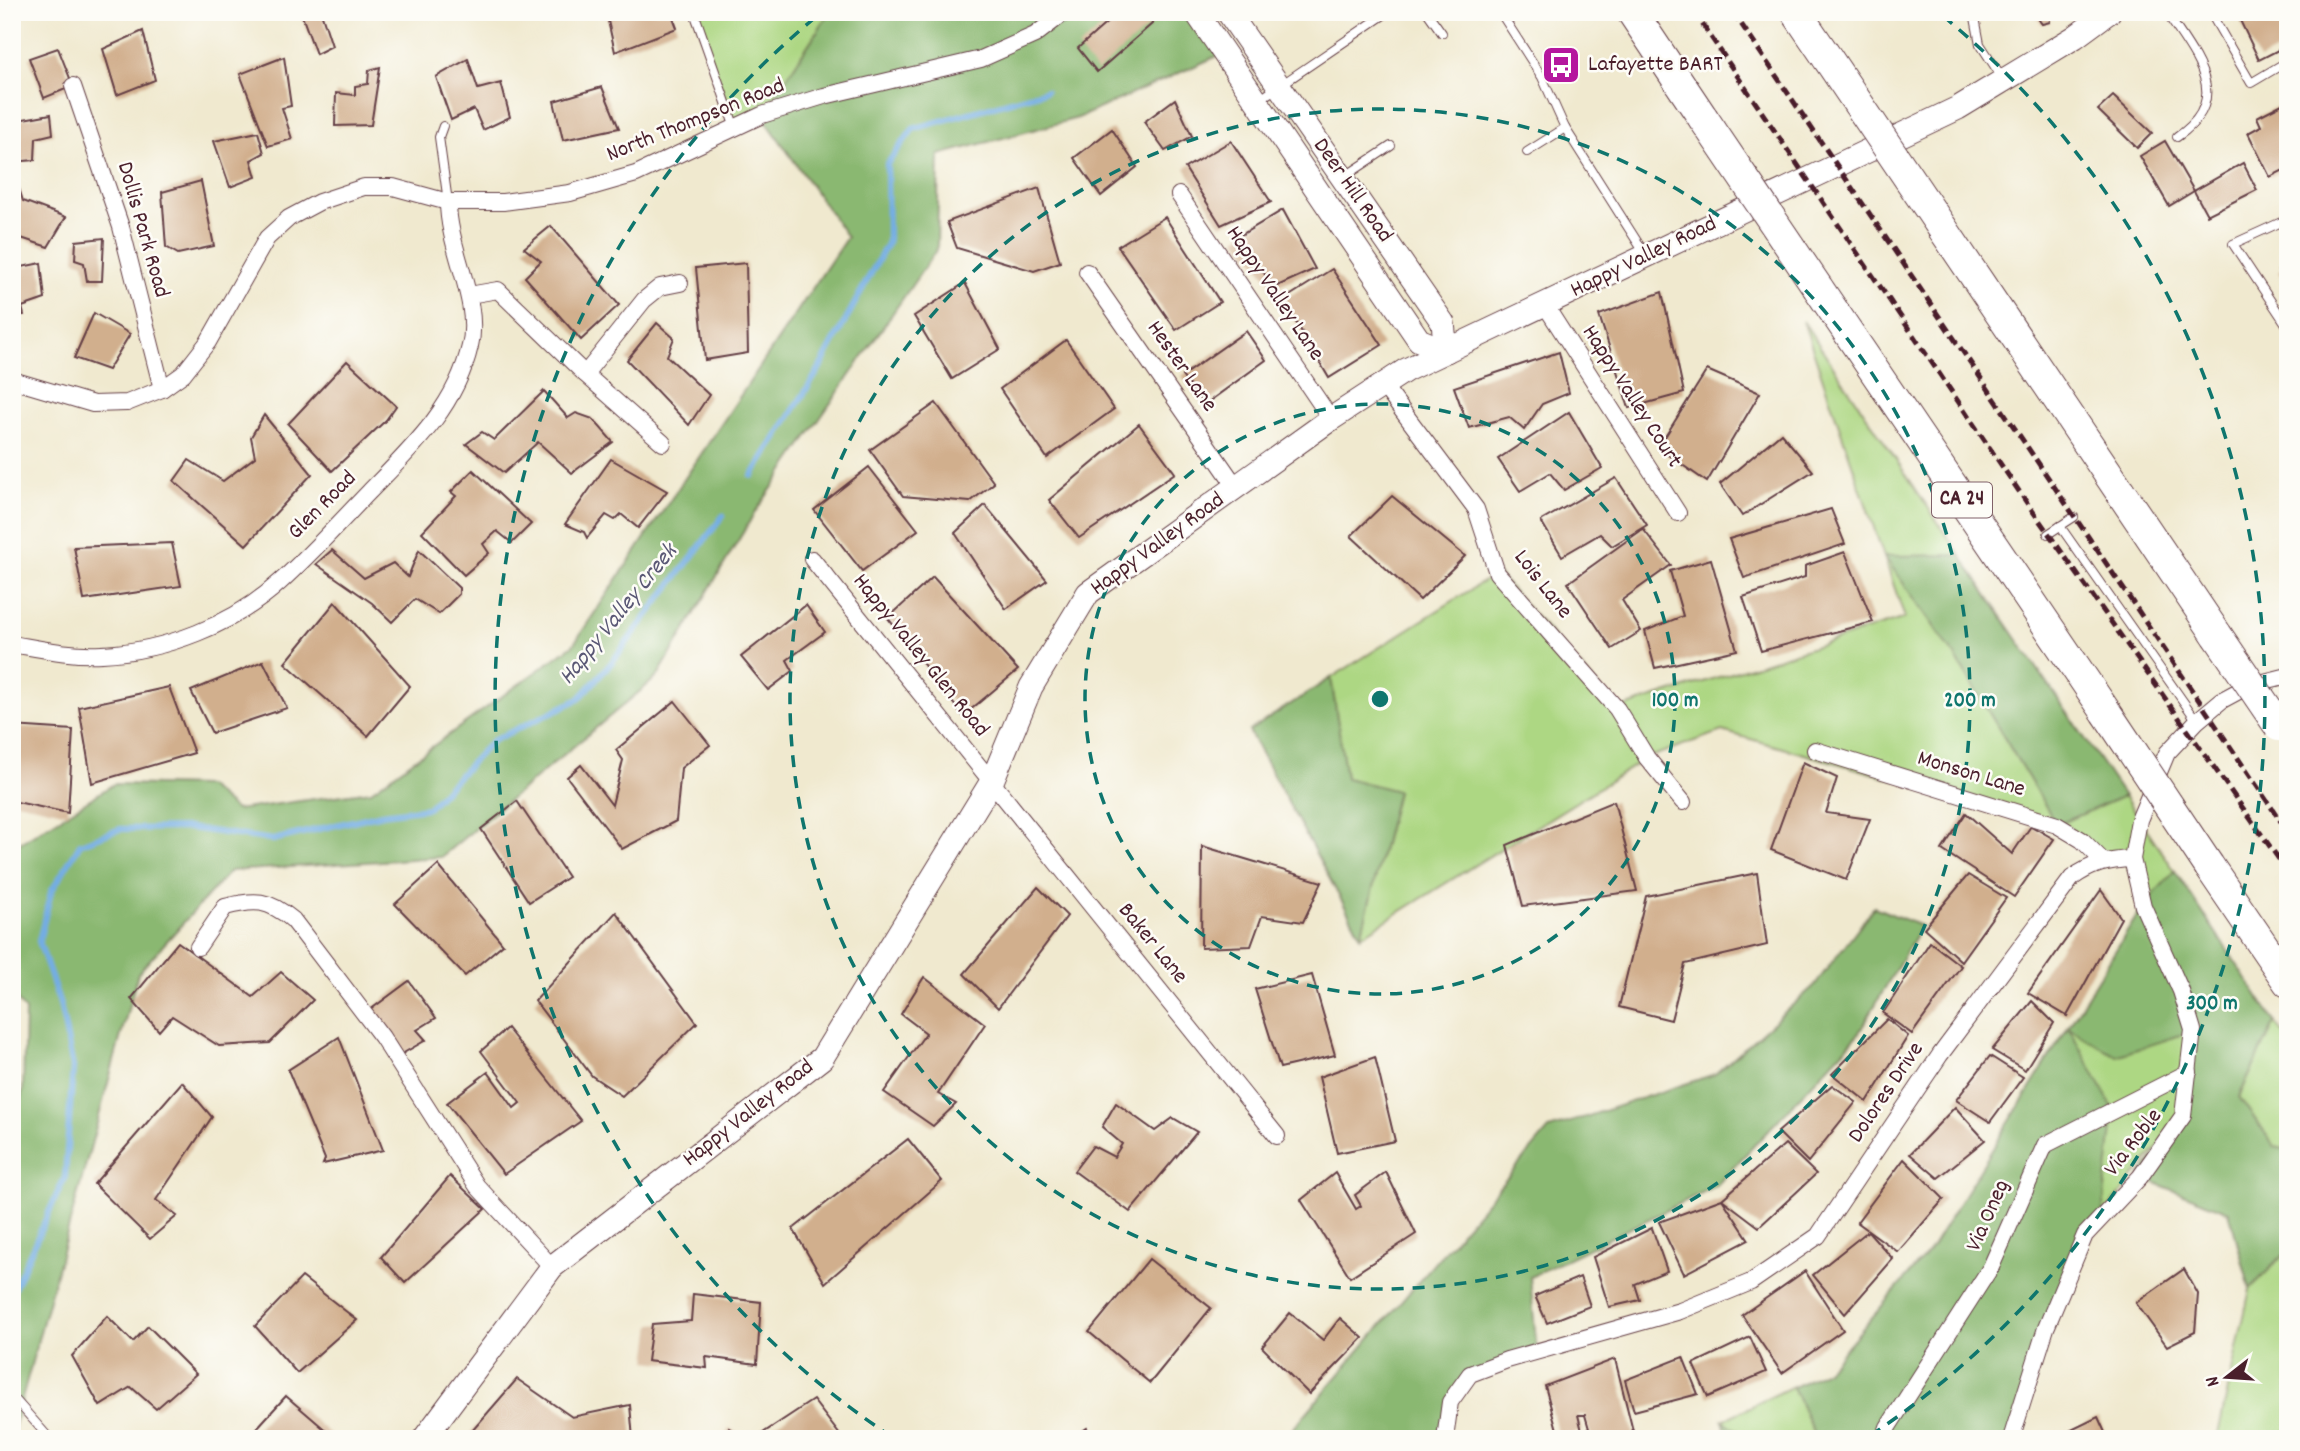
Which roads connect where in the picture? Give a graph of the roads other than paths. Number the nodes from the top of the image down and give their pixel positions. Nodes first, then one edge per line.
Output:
1 (694, 12) edge
2 (1065, 12) edge
3 (1196, 12) edge
4 (1228, 12) edge
5 (1388, 12) edge
6 (1427, 12) edge
7 (1500, 12) edge
8 (1632, 12) edge
9 (1796, 12) edge
10 (1974, 12) edge
11 (2109, 12) edge
12 (2166, 12) edge
13 (2210, 12) edge
14 (1442, 33) dead end
15 (1223, 53) junction
16 (2288, 61) edge
17 (2005, 81) junction
18 (73, 86) dead end
19 (1278, 87) junction
20 (1257, 102) junction
21 (443, 126) dead end
22 (734, 128) junction
23 (1565, 128) junction
24 (2177, 137) dead end
25 (1391, 146) dead end
26 (1527, 152) dead end
27 (1343, 178) junction
28 (1180, 195) dead end
29 (448, 202) junction
30 (2288, 219) edge
31 (1647, 256) junction
32 (1087, 272) dead end
33 (680, 283) dead end
34 (469, 295) junction
35 (1545, 305) junction
36 (2288, 327) edge
37 (1419, 340) junction
38 (1446, 351) junction
39 (585, 374) junction
40 (12, 380) edge
41 (1383, 385) junction
42 (162, 389) junction
43 (1331, 419) junction
44 (663, 443) dead end
45 (1237, 488) junction
46 (1678, 513) dead end
47 (2074, 516) dead end
48 (2060, 526) junction
49 (2048, 534) dead end
50 (812, 559) dead end
51 (12, 644) edge
52 (2288, 676) edge
53 (2197, 721) junction
54 (2283, 732) edge
55 (1815, 750) dead end
56 (992, 780) junction
57 (1683, 802) dead end
58 (2132, 859) junction
59 (2103, 861) junction
60 (198, 947) dead end
61 (2288, 982) edge
62 (2189, 1072) junction
63 (1277, 1136) dead end
64 (552, 1267) junction
65 (12, 1396) edge
66 (50, 1439) edge
67 (424, 1439) edge
68 (1446, 1439) edge
69 (1884, 1439) edge
70 (2011, 1439) edge

1 - 22 lane
2 - 22 street, North Thompson Road
3 - 15 street, Deer Hill Road
4 - 19 street, Deer Hill Road
5 - 19 lane
6 - 14 lane
7 - 23 lane
8 - 61 highway, CA 24, bridge
9 - 54 highway, bridge
10 - 17 lane
11 - 17 street, Happy Valley Road
12 - 24 lane
13 - 16 lane
15 - 20 street, Deer Hill Road
15 - 37 street, Deer Hill Road
17 - 31 street, Happy Valley Road
18 - 42 street, Dollis Park Road
19 - 20 lane
19 - 27 street, Deer Hill Road
20 - 37 street, Deer Hill Road
21 - 29 lane
22 - 29 street, North Thompson Road
23 - 26 lane
23 - 31 lane
25 - 27 lane
27 - 38 street, Deer Hill Road
28 - 43 street, Happy Valley Lane
29 - 34 street, Glen Road
29 - 42 street, North Thompson Road
30 - 36 lane
31 - 35 street, Happy Valley Road
32 - 45 street, Hester Lane
33 - 39 street
34 - 39 street
34 - 51 street, Glen Road
35 - 38 street, Happy Valley Road
35 - 46 street, Happy Valley Court
37 - 38 street
38 - 41 street, Happy Valley Road
39 - 44 street
40 - 42 street, North Thompson Road
41 - 43 street, Happy Valley Road
41 - 57 street, Lois Lane
43 - 45 street, Happy Valley Road
45 - 56 street, Happy Valley Road
47 - 48 lane
48 - 49 lane
48 - 53 lane
50 - 56 street, Happy Valley Glen Road
52 - 53 street
53 - 58 street
55 - 59 street, Monson Lane
56 - 63 street, Baker Lane
56 - 64 street, Happy Valley Road
58 - 59 street, Dolores Drive
58 - 62 street, Via Roble
59 - 68 street, Dolores Drive
60 - 64 street
62 - 69 street, Via Oneg
62 - 70 street, Via Roble
64 - 67 street, Happy Valley Road
65 - 66 lane

